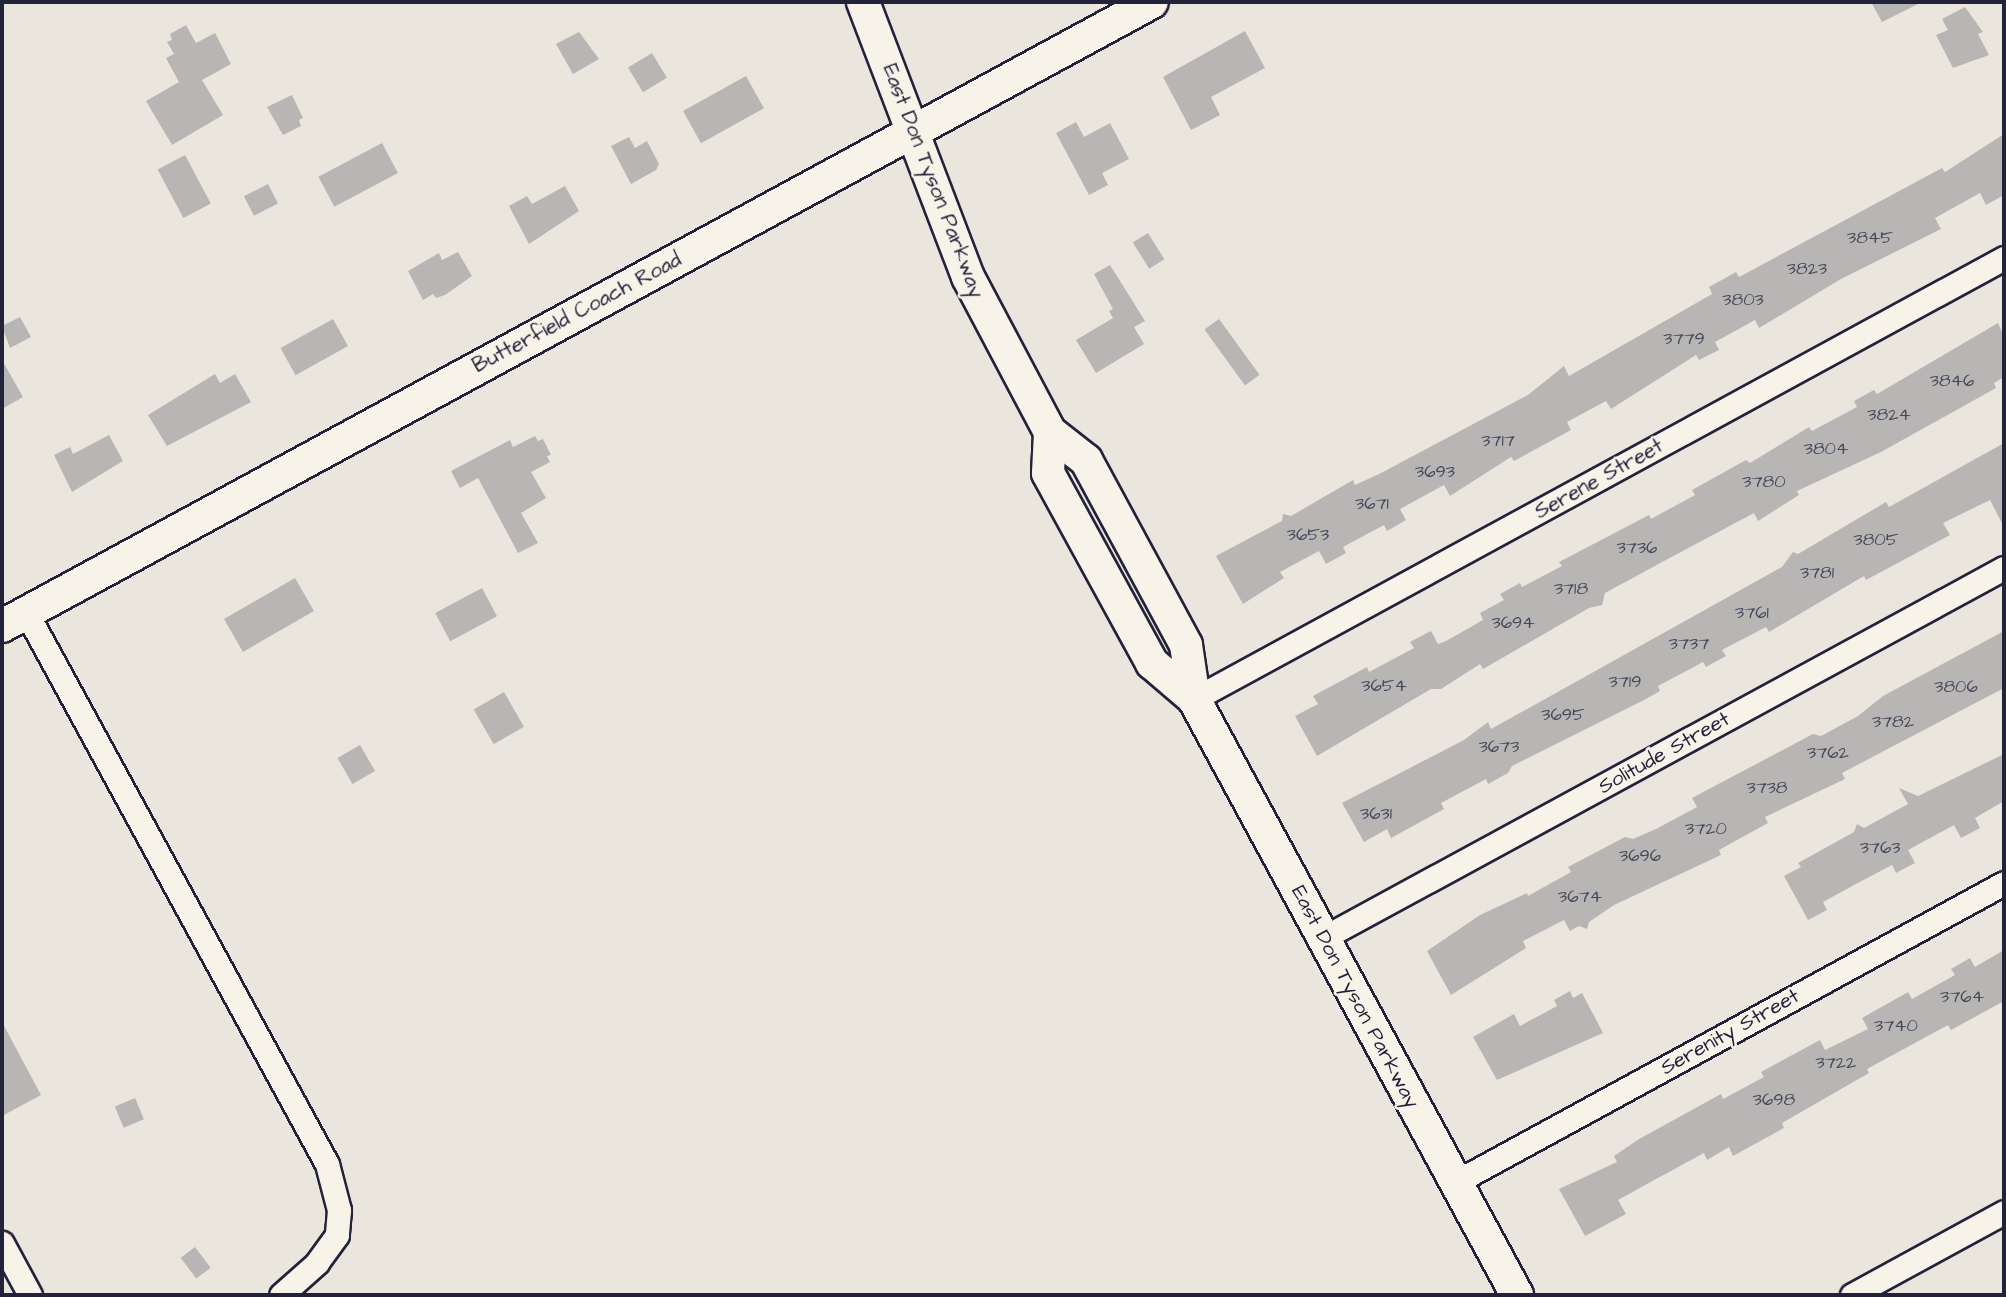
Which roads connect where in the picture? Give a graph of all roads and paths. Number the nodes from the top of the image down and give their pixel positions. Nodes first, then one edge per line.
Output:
1 (863, 2) edge
2 (1152, 2) edge
3 (914, 131) junction
4 (2004, 258) edge
5 (2004, 568) edge
6 (14, 619) edge
7 (1194, 699) junction
8 (2004, 883) edge
9 (1323, 938) junction
10 (1456, 1182) junction
11 (2004, 1212) edge
12 (2, 1243) edge
13 (30, 1295) edge
14 (281, 1295) edge
15 (1517, 1295) edge
16 (1852, 1295) edge

1 - 3 main road, East Don Tyson Parkway
2 - 3 main road, Butterfield Coach Road
3 - 6 main road, Butterfield Coach Road
3 - 7 main road, East Don Tyson Parkway
4 - 7 street, Serene Street
5 - 9 street, Solitude Street
6 - 14 street
7 - 9 main road, East Don Tyson Parkway
8 - 10 street, Serenity Street
9 - 10 main road, East Don Tyson Parkway
10 - 15 main road, East Don Tyson Parkway
11 - 16 street
12 - 13 street

